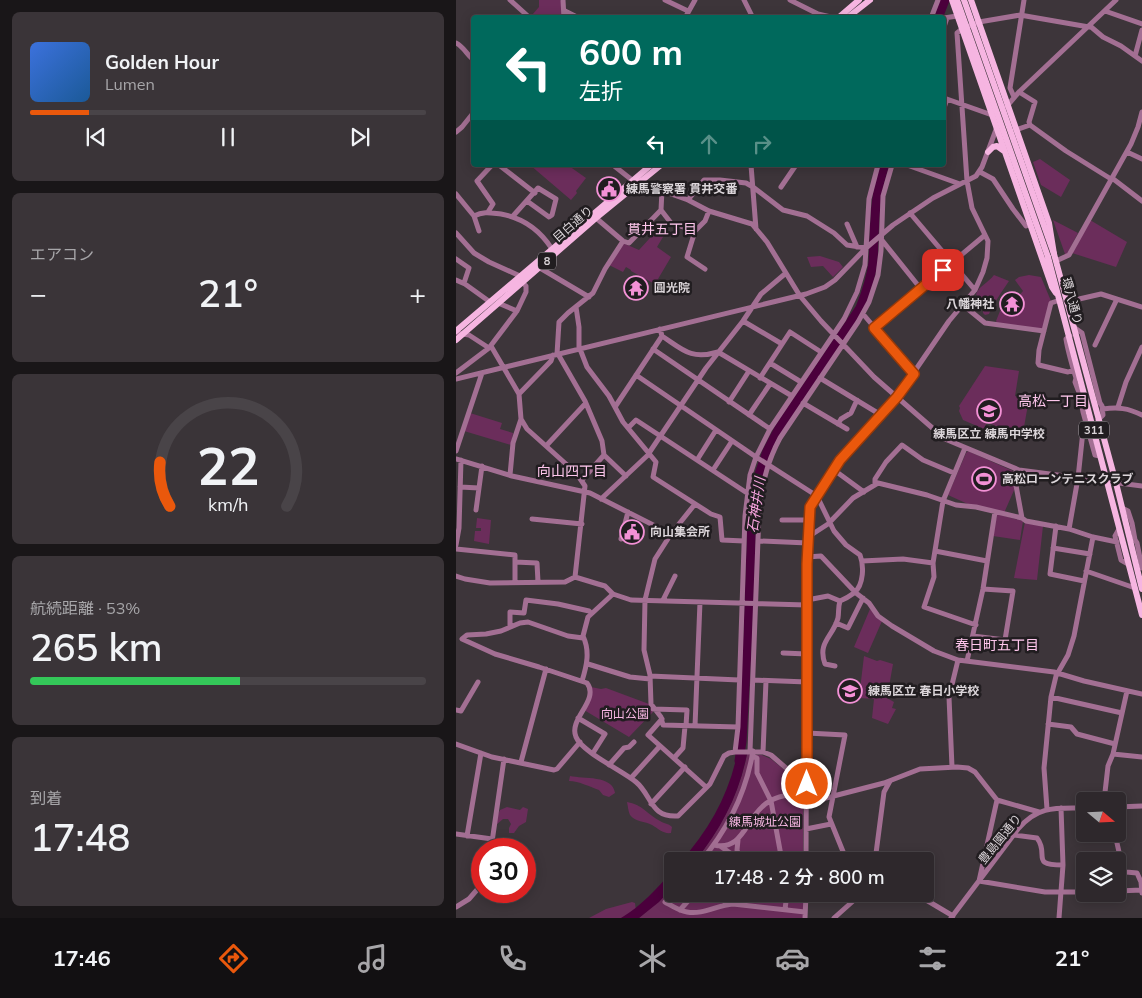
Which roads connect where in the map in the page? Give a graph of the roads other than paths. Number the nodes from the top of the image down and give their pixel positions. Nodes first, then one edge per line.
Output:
1 (510, 0) edge
2 (666, 0) edge
3 (694, 0) edge
4 (744, 0) edge
5 (790, 0) edge
6 (859, 0) edge
7 (870, 0) edge
8 (938, 0) edge
9 (964, 0) edge
10 (970, 0) edge
11 (1024, 0) edge
12 (1116, 0) edge
13 (564, 1) edge
14 (954, 1) edge
15 (565, 10) junction
16 (688, 11) junction
17 (1105, 11) junction
18 (527, 15) edge
19 (564, 15) edge
20 (574, 15) edge
21 (686, 15) edge
22 (752, 15) edge
23 (822, 15) edge
24 (840, 15) edge
25 (851, 15) edge
26 (932, 15) edge
27 (1020, 15) junction
28 (957, 16) junction
29 (946, 18) edge
30 (979, 22) junction
31 (1142, 24) edge
32 (1090, 26) junction
33 (962, 29) junction
34 (1142, 30) edge
35 (456, 44) edge
36 (1135, 56) junction
37 (471, 58) edge
38 (1142, 62) edge
39 (1019, 92) junction
40 (1014, 96) junction
41 (946, 99) edge
42 (1008, 104) junction
43 (962, 105) junction
44 (1142, 112) edge
45 (992, 115) junction
46 (471, 116) edge
47 (1030, 125) junction
48 (997, 128) junction
49 (1140, 128) edge
50 (1016, 130) junction
51 (456, 132) edge
52 (1005, 151) junction
53 (988, 152) junction
54 (1127, 152) junction
55 (1142, 159) edge
56 (490, 167) edge
57 (502, 167) edge
58 (615, 167) edge
59 (649, 167) edge
60 (658, 167) edge
61 (751, 167) edge
62 (795, 167) edge
63 (877, 167) edge
64 (891, 167) edge
65 (920, 167) edge
66 (980, 172) junction
67 (1112, 178) junction
68 (636, 181) junction
69 (967, 181) junction
70 (960, 184) junction
71 (753, 187) junction
72 (781, 187) dead end
73 (662, 190) junction
74 (535, 192) junction
75 (456, 194) edge
76 (688, 200) junction
77 (1142, 201) edge
78 (527, 202) junction
79 (661, 210) junction
80 (709, 210) junction
81 (488, 212) junction
82 (910, 213) junction
83 (474, 216) junction
84 (513, 216) junction
85 (596, 218) junction
86 (847, 224) dead end
87 (1031, 224) junction
88 (756, 229) junction
89 (479, 230) dead end
90 (695, 231) junction
91 (456, 235) edge
92 (985, 235) junction
93 (880, 237) junction
94 (623, 241) junction
95 (857, 247) junction
96 (867, 247) junction
97 (552, 248) junction
98 (1053, 257) junction
99 (456, 259) edge
100 (952, 264) junction
101 (540, 268) junction
102 (705, 269) dead end
103 (786, 272) junction
104 (521, 279) junction
105 (456, 280) edge
106 (464, 283) junction
107 (921, 288) junction
108 (975, 290) junction
109 (800, 296) junction
110 (589, 297) junction
111 (1117, 299) junction
112 (490, 302) junction
113 (1063, 302) junction
114 (498, 303) junction
115 (963, 304) junction
116 (576, 307) junction
117 (752, 307) junction
118 (1142, 307) edge
119 (517, 311) junction
120 (863, 314) junction
121 (743, 320) junction
122 (874, 328) junction
123 (1075, 328) junction
124 (660, 329) junction
125 (1044, 331) junction
126 (458, 333) edge
127 (833, 334) junction
128 (662, 336) junction
129 (1070, 336) junction
130 (456, 340) edge
131 (782, 344) junction
132 (842, 344) junction
133 (1095, 345) dead end
134 (490, 347) junction
135 (1142, 347) edge
136 (579, 349) junction
137 (653, 349) junction
138 (718, 352) junction
139 (821, 352) junction
140 (556, 355) junction
141 (770, 363) junction
142 (503, 368) junction
143 (1074, 370) junction
144 (749, 372) junction
145 (456, 373) edge
146 (482, 373) junction
147 (914, 374) junction
148 (636, 375) junction
149 (760, 378) junction
150 (820, 378) junction
151 (456, 379) edge
152 (698, 380) junction
153 (801, 382) junction
154 (770, 384) junction
155 (519, 394) junction
156 (792, 396) junction
157 (897, 397) junction
158 (858, 400) junction
159 (729, 402) junction
160 (803, 403) junction
161 (585, 404) junction
162 (614, 406) junction
163 (680, 406) junction
164 (1118, 407) junction
165 (1103, 409) junction
166 (748, 415) junction
167 (881, 415) junction
168 (1142, 415) edge
169 (521, 419) junction
170 (1098, 420) junction
171 (838, 424) junction
172 (629, 427) junction
173 (770, 429) junction
174 (847, 429) dead end
175 (1088, 429) junction
176 (716, 430) junction
177 (661, 436) junction
178 (732, 441) junction
179 (546, 446) junction
180 (965, 448) junction
181 (456, 451) edge
182 (649, 454) junction
183 (604, 455) junction
184 (1100, 456) junction
185 (756, 457) junction
186 (459, 460) edge
187 (697, 460) junction
188 (768, 464) junction
189 (482, 466) junction
190 (1016, 469) junction
191 (713, 470) junction
192 (834, 470) junction
193 (954, 473) junction
194 (510, 475) junction
195 (626, 476) junction
196 (1078, 478) junction
197 (582, 480) junction
198 (1106, 481) junction
199 (1116, 483) junction
200 (876, 484) junction
201 (460, 486) junction
202 (1142, 486) edge
203 (479, 488) junction
204 (586, 492) junction
205 (864, 492) junction
206 (747, 493) junction
207 (817, 496) junction
208 (601, 499) junction
209 (943, 501) junction
210 (695, 504) junction
211 (1122, 508) junction
212 (476, 510) dead end
213 (628, 512) junction
214 (995, 512) junction
215 (1022, 518) junction
216 (532, 519) dead end
217 (782, 520) dead end
218 (809, 520) junction
219 (830, 521) junction
220 (582, 524) junction
221 (1056, 526) junction
222 (1069, 529) junction
223 (1119, 529) junction
224 (671, 534) junction
225 (1093, 537) junction
226 (621, 539) dead end
227 (759, 540) junction
228 (808, 540) junction
229 (744, 541) junction
230 (1117, 542) junction
231 (456, 545) edge
232 (1053, 548) junction
233 (456, 549) edge
234 (935, 551) junction
235 (1090, 554) junction
236 (807, 557) junction
237 (862, 561) junction
238 (987, 561) junction
239 (515, 562) junction
240 (933, 563) junction
241 (1128, 564) junction
242 (1142, 568) edge
243 (1086, 571) junction
244 (456, 576) edge
245 (675, 576) dead end
246 (575, 577) junction
247 (1084, 581) junction
248 (515, 582) junction
249 (538, 582) junction
250 (1138, 588) edge
251 (983, 589) junction
252 (856, 592) junction
253 (613, 594) junction
254 (863, 598) junction
255 (645, 600) junction
256 (663, 600) junction
257 (840, 601) junction
258 (700, 602) junction
259 (741, 603) junction
260 (807, 603) junction
261 (756, 604) junction
262 (1139, 604) junction
263 (592, 613) junction
264 (1142, 615) edge
265 (1142, 621) edge
266 (836, 622) junction
267 (976, 625) junction
268 (510, 626) junction
269 (973, 636) junction
270 (583, 638) junction
271 (784, 653) dead end
272 (807, 654) junction
273 (958, 660) junction
274 (967, 661) junction
275 (588, 664) junction
276 (835, 666) dead end
277 (546, 669) junction
278 (1057, 673) junction
279 (650, 678) junction
280 (697, 678) junction
281 (739, 680) junction
282 (752, 680) junction
283 (766, 680) junction
284 (582, 681) junction
285 (478, 682) dead end
286 (807, 682) junction
287 (1127, 690) junction
288 (1142, 694) edge
289 (1052, 697) junction
290 (653, 709) junction
291 (456, 710) edge
292 (1122, 713) junction
293 (578, 718) junction
294 (662, 719) junction
295 (1048, 724) junction
296 (686, 726) junction
297 (695, 726) junction
298 (738, 728) junction
299 (807, 733) junction
300 (580, 742) junction
301 (634, 742) dead end
302 (456, 744) edge
303 (1115, 744) junction
304 (660, 746) junction
305 (735, 752) junction
306 (763, 752) junction
307 (481, 753) junction
308 (593, 753) junction
309 (752, 753) junction
310 (1113, 754) junction
311 (1142, 757) edge
312 (674, 758) junction
313 (504, 759) junction
314 (521, 762) junction
315 (609, 765) junction
316 (952, 767) junction
317 (685, 768) junction
318 (632, 778) junction
319 (890, 781) junction
320 (706, 787) junction
321 (1105, 792) edge
322 (804, 793) junction
323 (834, 797) junction
324 (997, 800) junction
325 (771, 801) junction
326 (651, 804) junction
327 (1142, 806) edge
328 (1126, 807) edge
329 (1061, 808) junction
330 (1076, 808) edge
331 (1047, 809) junction
332 (1039, 812) junction
333 (831, 824) junction
334 (806, 829) junction
335 (456, 834) edge
336 (1014, 835) junction
337 (467, 836) junction
338 (484, 838) edge
339 (492, 838) edge
340 (738, 840) junction
341 (1117, 842) edge
342 (717, 845) junction
343 (710, 852) edge
344 (728, 852) edge
345 (738, 852) edge
346 (780, 852) edge
347 (806, 852) edge
348 (843, 852) edge
349 (876, 852) edge
350 (1063, 866) junction
351 (979, 881) junction
352 (1126, 891) edge
353 (1142, 891) edge
354 (1076, 892) edge
355 (1062, 893) junction
356 (471, 898) edge
357 (665, 902) dead end
358 (687, 902) edge
359 (729, 902) edge
360 (786, 902) edge
361 (806, 902) edge
362 (852, 902) edge
363 (929, 902) edge
364 (725, 905) junction
365 (456, 906) edge
366 (680, 910) junction
367 (785, 910) junction
368 (805, 915) edge
369 (952, 917) edge
370 (834, 918) edge
371 (1059, 918) edge

1 - 18 street
2 - 16 street
3 - 16 street
4 - 22 street
5 - 23 street
6 - 24 main road
7 - 25 main road
8 - 26 street
9 - 98 main road, 環八通り / 311, bridge
10 - 14 main road
10 - 30 main road
11 - 27 street
12 - 17 street
13 - 15 street
14 - 28 main road, 311
14 - 98 main road, 環八通り / 311, bridge
15 - 19 street
15 - 20 street
16 - 21 street
17 - 31 street
17 - 32 street
27 - 30 street
27 - 32 street
27 - 40 street
28 - 29 street
28 - 33 main road, 311
30 - 33 street
30 - 42 main road
32 - 36 street
32 - 39 street
33 - 43 street
33 - 45 main road, 311
34 - 36 street
35 - 37 street
36 - 38 street
39 - 40 street
39 - 47 street
40 - 42 street
41 - 43 street
42 - 48 street
42 - 50 main road
43 - 45 street
43 - 69 street
44 - 49 street
45 - 48 main road, 311
46 - 51 street
47 - 50 street
47 - 67 street
48 - 52 main road, 311
48 - 53 street
49 - 54 street
50 - 98 main road
52 - 53 main road
52 - 87 main road, 311
53 - 66 street
54 - 55 street
54 - 67 street
56 - 81 street
57 - 74 street
58 - 68 street
59 - 68 main road, 目白通り / 8
60 - 68 main road, 目白通り / 8
61 - 71 street
62 - 72 street
63 - 96 street
64 - 93 street
65 - 70 street
66 - 69 street
66 - 87 street
67 - 77 street
67 - 98 street
68 - 73 street
68 - 85 main road, 目白通り / 8
68 - 97 main road, 目白通り / 8
69 - 70 street
69 - 92 street
70 - 82 street
71 - 76 street
71 - 88 street
71 - 95 street
73 - 76 street
73 - 79 street
74 - 78 street
74 - 78 street
75 - 83 street
76 - 80 street
78 - 84 street
79 - 90 street
79 - 94 street
80 - 88 street
80 - 90 street
81 - 83 street
81 - 84 street
82 - 93 street
82 - 100 street
83 - 89 street
84 - 97 street
85 - 94 street
85 - 101 main road, 目白通り / 8
86 - 95 street
87 - 113 main road, 311
88 - 103 street
90 - 102 street
91 - 104 street
92 - 100 street
92 - 108 street
93 - 96 street
93 - 107 street
93 - 120 street
94 - 110 street
95 - 96 street
96 - 109 street
96 - 127 street
97 - 104 main road, 目白通り / 8
98 - 113 main road, 環八通り / 311
99 - 106 street
100 - 107 street
100 - 108 street
101 - 104 main road, 目白通り / 8
101 - 110 street
103 - 109 street
103 - 117 street
104 - 112 main road, 目白通り / 8
104 - 114 main road, 目白通り / 8
104 - 119 street
105 - 106 street
106 - 112 street
107 - 122 street
108 - 115 street
109 - 117 street
109 - 127 street
110 - 116 street
111 - 113 street
111 - 118 street
111 - 133 street
112 - 126 main road, 目白通り / 8
113 - 123 main road, 環八通り / 311
113 - 125 street
113 - 129 main road, 環八通り / 311
114 - 119 street
114 - 126 main road, 目白通り / 8
115 - 125 street
115 - 147 street
116 - 136 street
116 - 140 street
117 - 121 street
117 - 124 street
119 - 134 street
120 - 122 street
120 - 132 street
121 - 131 street
121 - 138 street
122 - 147 street
123 - 165 street
123 - 170 main road, 環八通り / 311
124 - 128 street
124 - 136 street
125 - 143 street
126 - 130 main road, 目白通り / 8
126 - 134 street
127 - 132 street
127 - 139 street
128 - 137 street
128 - 138 street
129 - 143 street
129 - 184 main road, 環八通り / 311
131 - 139 street
131 - 141 street
132 - 150 street
132 - 157 street
134 - 142 street
134 - 145 street
135 - 164 street
136 - 140 street
136 - 162 street
137 - 148 street
137 - 152 street
138 - 144 street
138 - 152 street
139 - 153 street
140 - 142 street
140 - 155 street
140 - 161 street
141 - 149 street
141 - 153 street
142 - 146 street
142 - 155 street
143 - 175 street
144 - 149 street
144 - 159 street
146 - 151 street
146 - 181 street
147 - 157 street
148 - 162 street
148 - 163 street
149 - 154 street
150 - 158 street
150 - 160 street
152 - 159 street
152 - 163 street
153 - 156 street
154 - 156 street
154 - 166 street
155 - 169 street
156 - 173 street
157 - 167 street
157 - 180 street
158 - 167 street
158 - 171 street
159 - 166 street
160 - 171 street
160 - 188 street
161 - 179 street
161 - 183 street
162 - 172 street
163 - 176 street
163 - 177 street
164 - 165 street
164 - 168 street
165 - 170 street
166 - 173 street
167 - 192 street
169 - 179 street
169 - 194 street
170 - 199 main road, 環八通り / 311
171 - 174 street
172 - 177 street
172 - 182 street
173 - 185 street
175 - 184 street
175 - 196 street
176 - 178 street
176 - 187 street
177 - 182 street
177 - 187 street
178 - 185 street
178 - 191 street
179 - 197 street
180 - 190 street
180 - 193 street
182 - 195 street
182 - 210 street
183 - 195 street
183 - 197 street
184 - 198 main road, 環八通り / 311
185 - 188 street
185 - 206 street
186 - 189 street
186 - 201 street
187 - 191 street
188 - 207 street
188 - 227 street
189 - 194 street
189 - 203 street
190 - 196 street
190 - 215 street
191 - 206 street
192 - 205 street
192 - 207 street
193 - 200 street
193 - 209 street
194 - 204 street
195 - 208 street
196 - 198 street
196 - 222 street
197 - 204 street
198 - 199 street
198 - 223 main road, 環八通り / 311
199 - 202 street
199 - 211 main road, 環八通り / 311
200 - 205 street
200 - 209 street
201 - 203 street
201 - 231 street
203 - 212 street
204 - 208 street
204 - 220 street
205 - 219 street
206 - 229 street
207 - 218 street
207 - 219 street
208 - 213 street
209 - 214 street
209 - 234 street
210 - 224 street
210 - 229 street
211 - 242 street
211 - 250 main road, 環八通り / 311
213 - 224 street
213 - 226 street
214 - 215 street
214 - 238 street
215 - 221 street
216 - 220 street
217 - 218 street
218 - 228 street
219 - 228 street
219 - 237 street
220 - 246 street
221 - 222 street
221 - 232 street
222 - 225 street
223 - 230 street
223 - 241 main road, 環八通り / 311
224 - 255 street
225 - 230 street
225 - 235 street
227 - 228 street
227 - 261 street
228 - 236 street
229 - 259 street
230 - 241 street
232 - 235 street
232 - 247 street
233 - 239 street
234 - 238 street
234 - 240 street
235 - 243 street
236 - 252 street
236 - 260 street
237 - 240 street
237 - 252 street
238 - 251 street
239 - 248 street
239 - 249 street
240 - 267 street
241 - 250 main road, 環八通り / 311
243 - 247 street
243 - 250 street
244 - 248 street
245 - 256 street
246 - 249 street
246 - 253 street
247 - 278 street
248 - 249 street
250 - 262 main road, 環八通り / 311
251 - 267 street
251 - 269 street
252 - 254 street
252 - 257 street
253 - 255 street
253 - 263 street
254 - 266 street
254 - 273 street
255 - 256 street
255 - 279 street
256 - 258 street
257 - 260 street
257 - 266 street
258 - 259 street
258 - 280 street
259 - 261 street
259 - 281 street
260 - 261 street
260 - 272 street
261 - 282 street
262 - 264 main road, 環八通り / 311
262 - 265 main road, 311
263 - 268 street
263 - 270 street
266 - 276 street
267 - 269 street
268 - 270 street
268 - 277 street
269 - 274 street
270 - 275 street
271 - 272 street
272 - 286 street
273 - 274 street
273 - 316 street
274 - 278 street
275 - 279 street
275 - 284 street
277 - 284 street
277 - 314 street
278 - 287 street
278 - 289 street
279 - 280 street
279 - 290 street
280 - 281 street
280 - 297 street
281 - 298 street
282 - 283 street
282 - 309 street
283 - 286 street
283 - 306 street
284 - 293 street
285 - 291 street
286 - 299 street
287 - 288 street
287 - 292 street
289 - 292 street
289 - 295 street
290 - 294 street
290 - 296 street
292 - 303 street
293 - 300 street
293 - 308 street
294 - 296 street
294 - 304 street
295 - 303 street
295 - 331 street
296 - 297 street
296 - 312 street
297 - 298 street
298 - 305 street
299 - 322 street
299 - 323 street
300 - 308 street
300 - 314 street
301 - 315 street
302 - 307 street
303 - 310 street
304 - 312 street
304 - 318 street
305 - 309 street
305 - 320 street
306 - 309 street
306 - 322 street
307 - 313 street
307 - 337 street
308 - 315 street
309 - 325 street
309 - 342 street
310 - 311 street
310 - 321 street
312 - 317 street
313 - 314 street
313 - 339 street
315 - 318 street
316 - 319 street
316 - 324 street
317 - 320 street
317 - 326 street
318 - 326 street
319 - 323 street
319 - 349 street
320 - 326 street
322 - 323 street
322 - 325 street
322 - 334 street
323 - 333 street
324 - 332 street
324 - 351 street
325 - 340 street
325 - 346 street
327 - 328 street
329 - 330 street, 豊島園通り
329 - 331 street, 豊島園通り
329 - 350 street
331 - 332 street, 豊島園通り
332 - 336 street, 豊島園通り
333 - 334 street
333 - 348 street
334 - 347 street
335 - 337 street
336 - 350 street
336 - 351 street, 豊島園通り
337 - 338 street
340 - 342 street
340 - 345 street
341 - 353 street
342 - 343 street
342 - 344 street
350 - 355 street
351 - 355 street
351 - 369 street, 豊島園通り
352 - 353 street
354 - 355 street
355 - 371 street
356 - 365 street
357 - 366 street
358 - 366 street
359 - 364 street
360 - 367 street
361 - 368 street
362 - 370 street
363 - 369 street
364 - 366 street
364 - 367 street
367 - 368 street

